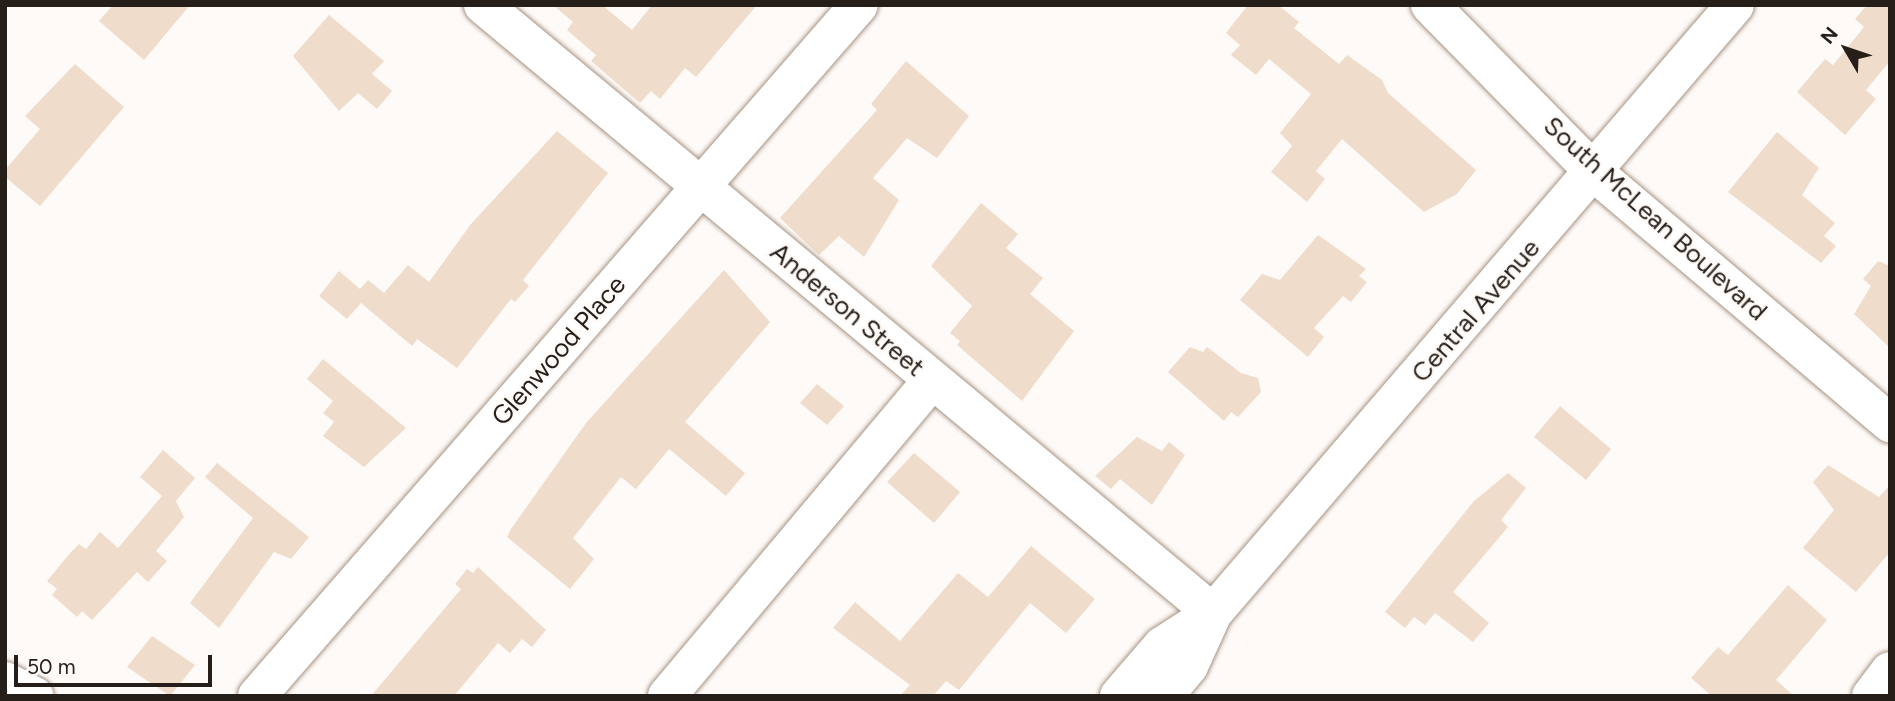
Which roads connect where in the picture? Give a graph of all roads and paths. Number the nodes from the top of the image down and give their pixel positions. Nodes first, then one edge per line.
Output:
1 (484, 5) edge
2 (859, 5) edge
3 (1430, 5) edge
4 (1735, 5) edge
5 (1595, 173) junction
6 (701, 188) junction
7 (932, 380) junction
8 (1890, 423) edge
9 (1213, 613) junction
10 (1890, 671) edge
11 (5, 681) edge
12 (34, 696) edge
13 (257, 696) edge
14 (667, 696) edge
15 (1119, 696) edge
16 (1164, 696) edge
17 (1871, 696) edge

1 - 6 street, Anderson Street
2 - 6 street, Glenwood Place
3 - 5 street, South McLean Boulevard
4 - 5 street, Central Avenue
5 - 8 street, South McLean Boulevard
5 - 9 street, Central Avenue
6 - 7 street, Anderson Street
6 - 13 street, Glenwood Place
7 - 9 street, Anderson Street
7 - 14 street
9 - 15 street, Central Avenue
9 - 16 street, Central Avenue
10 - 17 street
11 - 12 street

